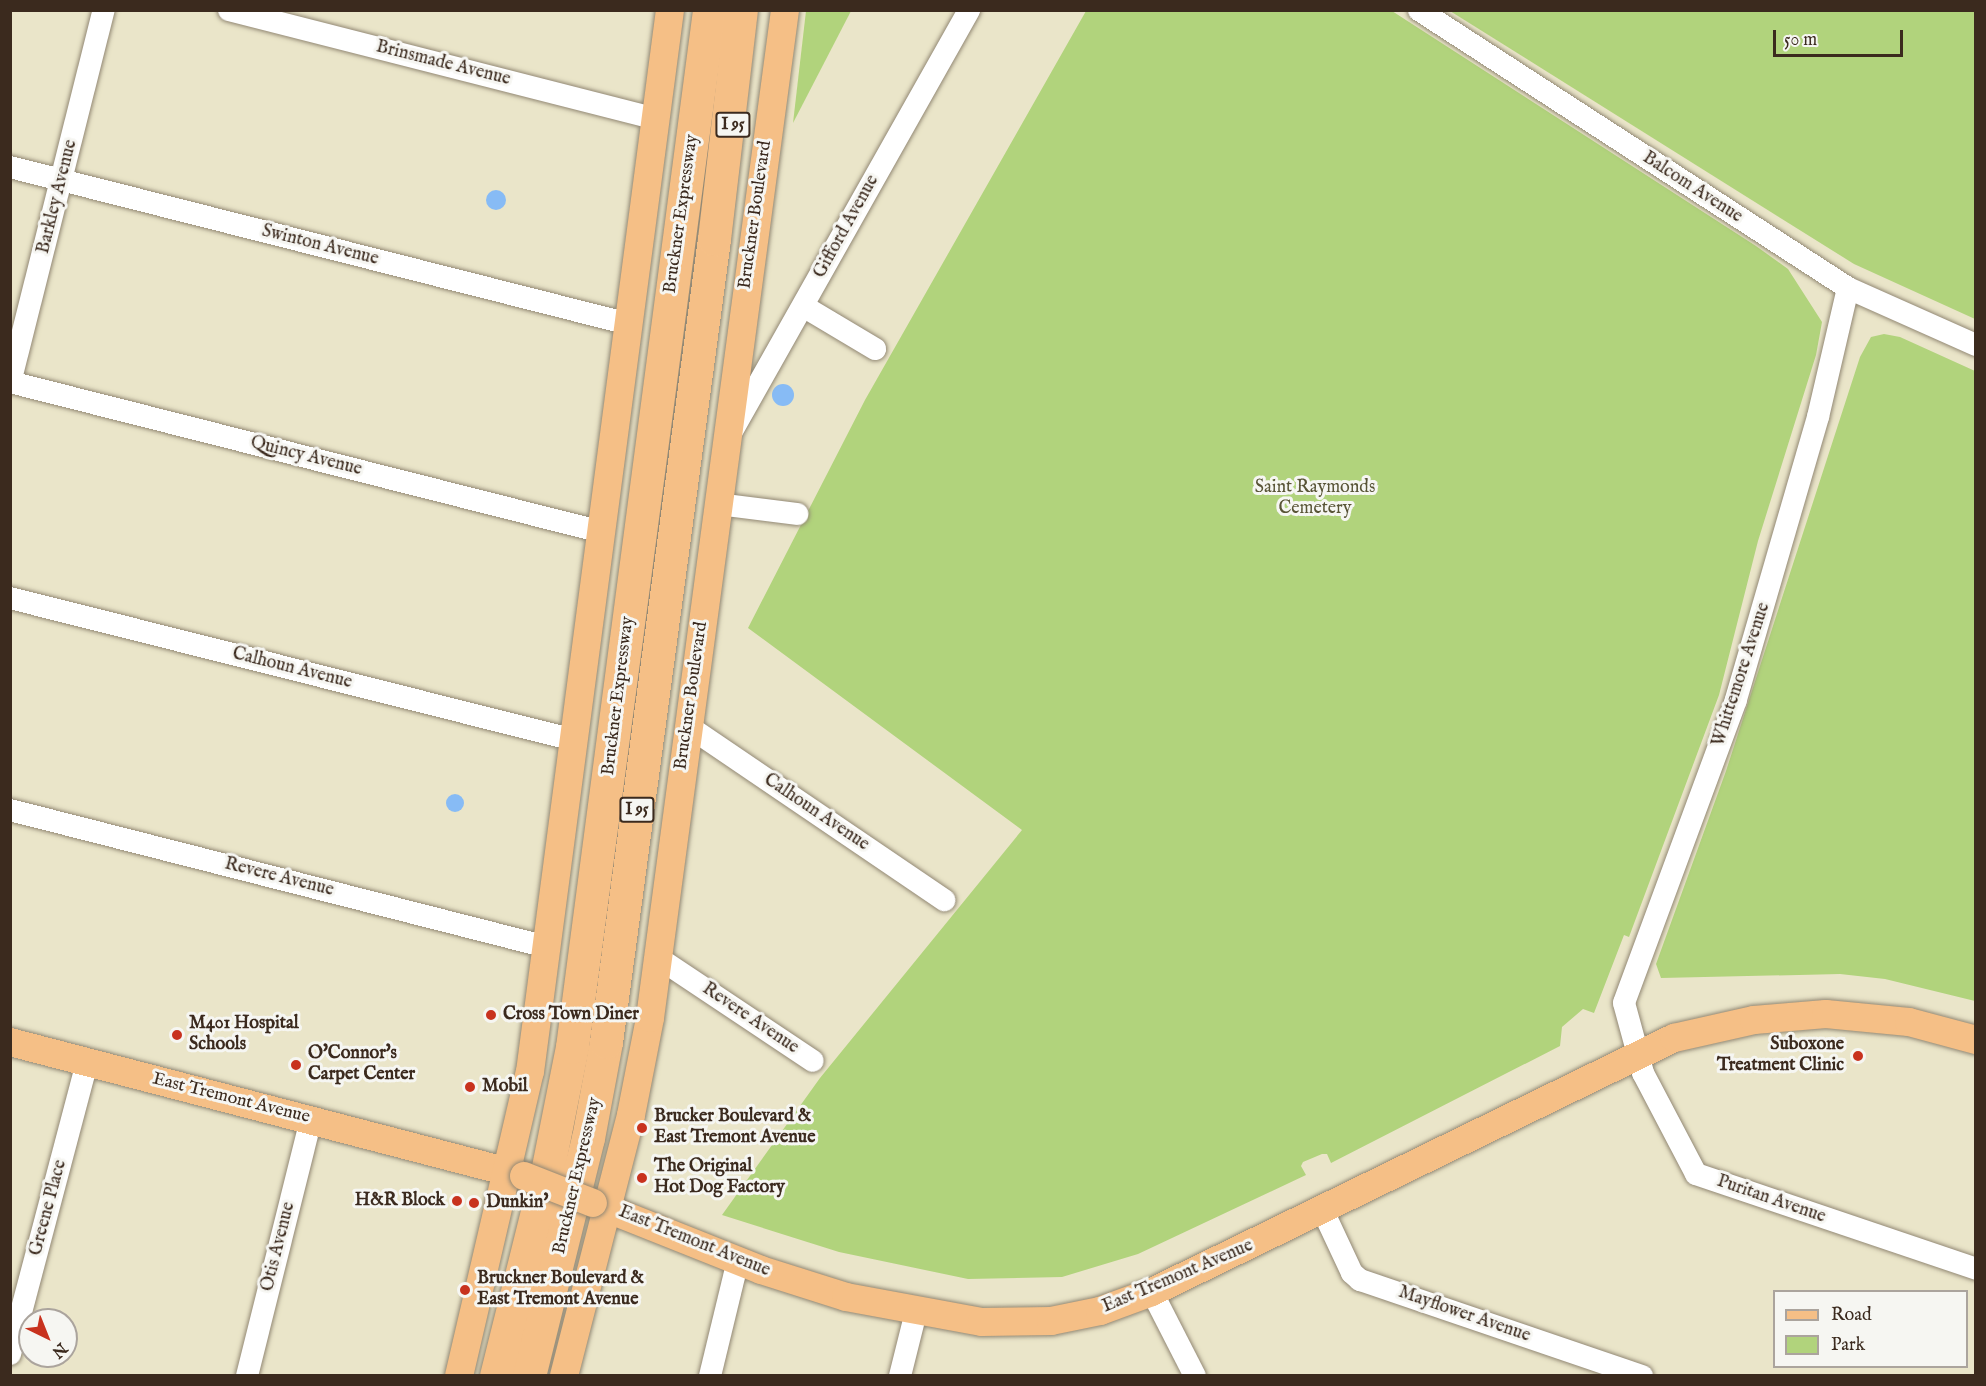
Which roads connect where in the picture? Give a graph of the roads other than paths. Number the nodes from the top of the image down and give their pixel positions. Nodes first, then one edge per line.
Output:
1 (104, 10) edge
2 (230, 10) edge
3 (670, 10) edge
4 (694, 10) edge
5 (709, 10) edge
6 (741, 10) edge
7 (751, 10) edge
8 (785, 10) edge
9 (969, 10) edge
10 (1419, 10) edge
11 (656, 118) junction
12 (690, 158) junction
13 (10, 167) edge
14 (62, 180) junction
15 (714, 239) junction
16 (1848, 288) junction
17 (803, 306) junction
18 (629, 324) junction
19 (1976, 345) edge
20 (875, 349) dead end
21 (11, 382) edge
22 (726, 443) junction
23 (718, 504) junction
24 (797, 514) dead end
25 (602, 532) junction
26 (10, 598) edge
27 (688, 726) junction
28 (574, 740) junction
29 (10, 810) edge
30 (944, 900) dead end
31 (547, 947) junction
32 (657, 957) junction
33 (1976, 1040) edge
34 (10, 1042) edge
35 (1636, 1053) junction
36 (813, 1061) dead end
37 (87, 1062) junction
38 (311, 1119) junction
39 (517, 1173) junction
40 (600, 1205) junction
41 (1323, 1211) junction
42 (738, 1260) junction
43 (1976, 1269) edge
44 (1152, 1292) junction
45 (916, 1312) junction
46 (10, 1354) edge
47 (247, 1376) edge
48 (459, 1376) edge
49 (496, 1376) edge
50 (529, 1376) edge
51 (564, 1376) edge
52 (710, 1376) edge
53 (900, 1376) edge
54 (1195, 1376) edge
55 (1642, 1376) edge

1 - 14 street, Barkley Avenue
2 - 11 street, Brinsmade Avenue
3 - 11 main road
4 - 12 highway
5 - 12 highway, Bruckner Expressway / I 95
6 - 15 highway, Bruckner Expressway
7 - 15 highway, I 95
8 - 22 main road, Bruckner Boulevard
9 - 17 street, Gifford Avenue
10 - 16 street, Balcom Avenue
11 - 18 main road
12 - 49 highway, Bruckner Expressway / I 95
13 - 14 street, Swinton Avenue
14 - 18 street, Swinton Avenue
14 - 21 street, Barkley Avenue
15 - 50 highway, Bruckner Expressway / I 95
16 - 19 street, Balcom Avenue
16 - 35 street, Whittemore Avenue
17 - 20 street
17 - 22 street, Gifford Avenue
18 - 25 main road
21 - 25 street, Quincy Avenue
22 - 23 main road, Bruckner Boulevard
23 - 24 street
23 - 27 main road, Bruckner Boulevard
25 - 28 main road
26 - 28 street, Calhoun Avenue
27 - 30 street, Calhoun Avenue
27 - 32 main road, Bruckner Boulevard
28 - 31 main road
29 - 31 street, Revere Avenue
31 - 39 main road
32 - 36 street, Revere Avenue
32 - 40 main road, Bruckner Boulevard
33 - 35 main road, East Tremont Avenue
34 - 37 main road, East Tremont Avenue
35 - 41 main road, East Tremont Avenue
35 - 43 street, Puritan Avenue
37 - 38 main road, East Tremont Avenue
37 - 46 street, Greene Place
38 - 39 main road, East Tremont Avenue
38 - 47 street, Otis Avenue
39 - 40 main road, East Tremont Avenue, bridge
39 - 48 main road
40 - 42 main road, East Tremont Avenue
40 - 51 main road, Bruckner Boulevard
41 - 44 main road, East Tremont Avenue
41 - 55 street, Mayflower Avenue
42 - 45 main road, East Tremont Avenue
42 - 52 street
44 - 45 main road, East Tremont Avenue
44 - 54 street
45 - 53 street

